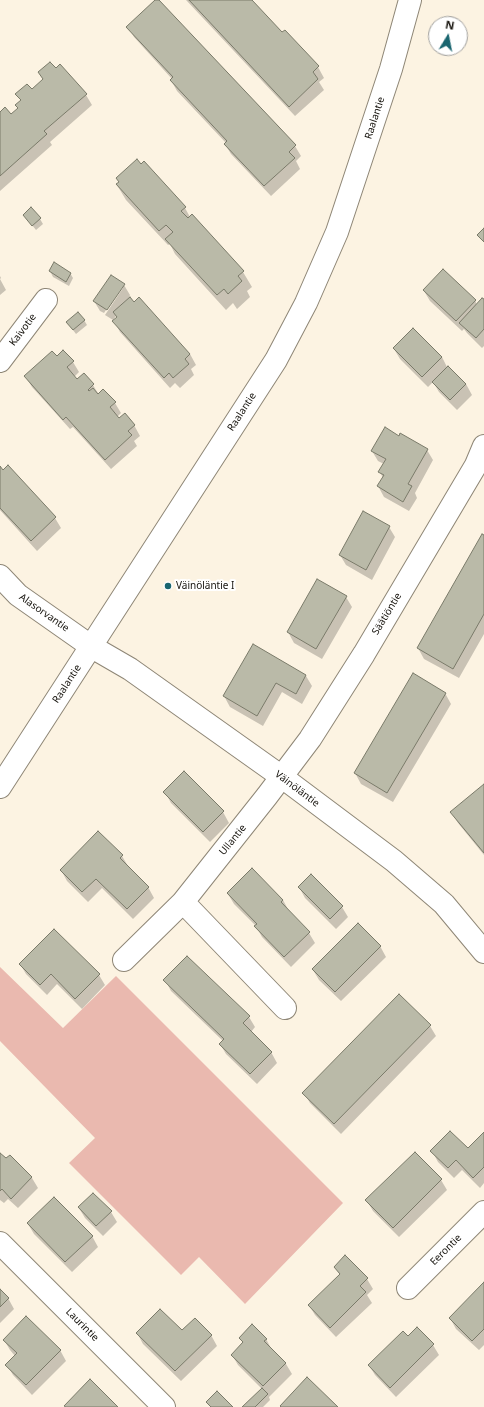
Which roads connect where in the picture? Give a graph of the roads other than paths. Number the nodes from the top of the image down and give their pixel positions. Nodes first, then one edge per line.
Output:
1 (410, 0) edge
2 (46, 300) dead end
3 (0, 361) edge
4 (481, 461) edge
5 (0, 576) edge
6 (92, 647) junction
7 (282, 777) junction
8 (0, 787) edge
9 (183, 902) junction
10 (484, 952) edge
11 (124, 960) dead end
12 (285, 1008) dead end
13 (484, 1212) edge
14 (0, 1243) edge
15 (408, 1288) dead end
16 (164, 1407) edge

1 - 6 street, Raalantie
2 - 3 street, Kaivotie
4 - 7 street, Säätiöntie
5 - 6 street, Alasorvantie
6 - 7 street, Väinöläntie
6 - 8 street, Raalantie
7 - 9 street, Ullantie
7 - 10 street, Väinöläntie
9 - 11 street, Ullantie
9 - 12 street
13 - 15 street, Eerontie
14 - 16 street, Laurintie

